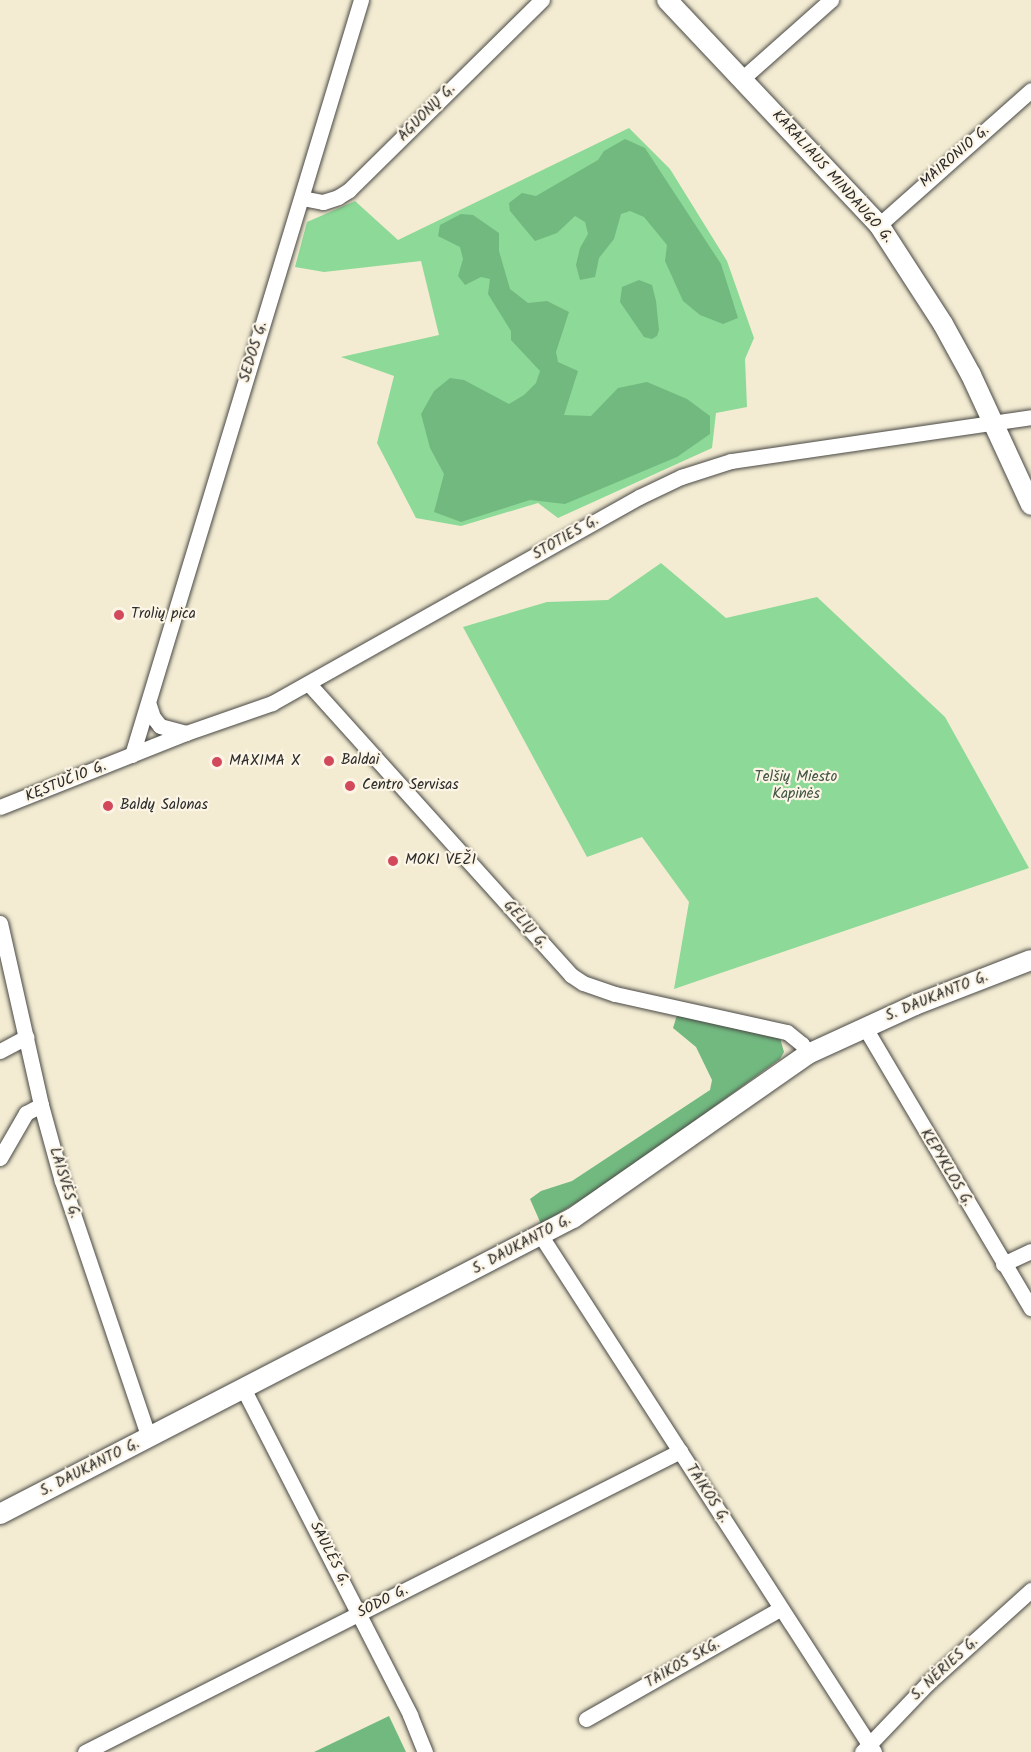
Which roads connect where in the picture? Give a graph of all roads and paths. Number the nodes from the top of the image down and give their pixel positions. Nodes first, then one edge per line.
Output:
1 (361, 0) edge
2 (542, 0) edge
3 (667, 0) edge
4 (831, 0) edge
5 (743, 78) junction
6 (1031, 90) edge
7 (302, 198) junction
8 (879, 225) junction
9 (1031, 417) edge
10 (994, 422) junction
11 (1031, 505) edge
12 (309, 684) junction
13 (149, 705) junction
14 (186, 733) junction
15 (132, 755) junction
16 (0, 807) edge
17 (0, 923) edge
18 (1031, 960) edge
19 (864, 1026) junction
20 (26, 1038) junction
21 (0, 1051) edge
22 (808, 1054) junction
23 (41, 1105) junction
24 (0, 1158) edge
25 (541, 1236) junction
26 (1031, 1251) edge
27 (1003, 1264) junction
28 (1031, 1308) edge
29 (244, 1390) junction
30 (149, 1438) junction
31 (680, 1451) junction
32 (0, 1514) edge
33 (1031, 1590) edge
34 (781, 1608) junction
35 (359, 1614) junction
36 (586, 1719) dead end
37 (868, 1750) edge
38 (85, 1752) edge
39 (425, 1752) edge

1 - 7 street, SEDOS G.
2 - 7 street, AGUONŲ G.
3 - 5 main road, KARALIAUS MINDAUGO G.
4 - 5 street
5 - 8 main road, KARALIAUS MINDAUGO G.
6 - 8 street, MAIRONIO G.
7 - 13 street, SEDOS G.
8 - 10 main road, KARALIAUS MINDAUGO G.
9 - 10 street, STOTIES G.
10 - 11 main road, KARALIAUS MINDAUGO G.
10 - 12 street, STOTIES G.
12 - 14 street, STOTIES G.
12 - 22 street, GĖLIŲ G.
13 - 14 street
13 - 15 street, SEDOS G.
14 - 15 street, STOTIES G.
15 - 16 street, KĘSTUČIO G.
17 - 20 street, LAISVĖS G.
18 - 19 main road, S. DAUKANTO G.
19 - 22 main road, S. DAUKANTO G.
19 - 27 street, KEPYKLOS G.
20 - 21 street
20 - 23 street, LAISVĖS G.
22 - 25 main road, S. DAUKANTO G.
23 - 24 street
23 - 30 street, LAISVĖS G.
25 - 29 main road, S. DAUKANTO G.
25 - 31 street, TAIKOS G.
26 - 27 street
27 - 28 street, KEPYKLOS G.
29 - 30 main road, S. DAUKANTO G.
29 - 35 street, SAULĖS G.
30 - 32 main road, S. DAUKANTO G.
31 - 34 street, TAIKOS G.
31 - 35 street, SODO G.
33 - 37 street, S. NĖRIES G.
34 - 36 street, TAIKOS SKG.
34 - 37 street, TAIKOS G.
35 - 38 street, SODO G.
35 - 39 street, SAULĖS G.

